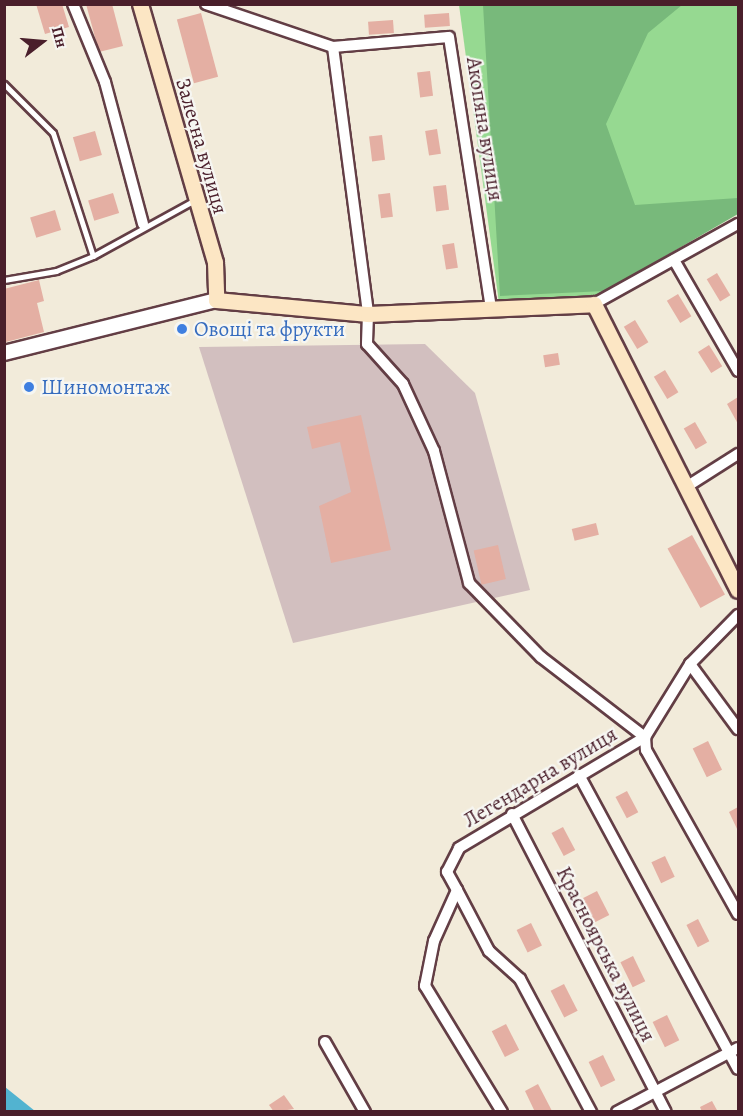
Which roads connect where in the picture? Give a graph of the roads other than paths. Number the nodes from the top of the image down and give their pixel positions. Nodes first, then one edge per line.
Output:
1 (73, 4) edge
2 (140, 4) edge
3 (206, 4) edge
4 (333, 47) junction
5 (4, 84) edge
6 (195, 200) junction
7 (143, 224) junction
8 (738, 224) edge
9 (93, 256) junction
10 (675, 260) junction
11 (4, 280) edge
12 (216, 300) junction
13 (594, 304) junction
14 (491, 308) junction
15 (368, 314) junction
16 (4, 353) edge
17 (738, 371) edge
18 (738, 454) edge
19 (686, 487) junction
20 (738, 590) edge
21 (738, 615) edge
22 (690, 664) junction
23 (738, 729) edge
24 (645, 737) junction
25 (579, 775) junction
26 (512, 814) junction
27 (457, 890) junction
28 (738, 914) edge
29 (325, 1042) dead end
30 (734, 1050) edge
31 (738, 1070) edge
32 (656, 1093) junction
33 (365, 1112) edge
34 (502, 1112) edge
35 (591, 1112) edge
36 (617, 1112) edge
37 (666, 1112) edge

1 - 7 street
2 - 6 main road, Залесна вулиця
3 - 4 street, Акопяна вулиця
4 - 14 street, Акопяна вулиця
4 - 15 street
5 - 9 lane
6 - 7 lane
6 - 12 main road, Залесна вулиця
7 - 9 lane
8 - 10 street
9 - 11 lane
10 - 13 street
10 - 17 street
12 - 15 main road
12 - 16 street
13 - 14 main road
13 - 19 main road
14 - 15 main road
15 - 24 street
18 - 19 street
19 - 20 main road
21 - 22 street
22 - 23 street
22 - 24 street
24 - 25 street, Легендарна вулиця
24 - 28 street
25 - 26 street, Легендарна вулиця
25 - 30 street
26 - 27 street, Легендарна вулиця
26 - 32 street, Красноярська вулиця
27 - 34 street
27 - 35 street
29 - 33 street
30 - 31 street
30 - 32 street
32 - 36 street
32 - 37 street, Красноярська вулиця

